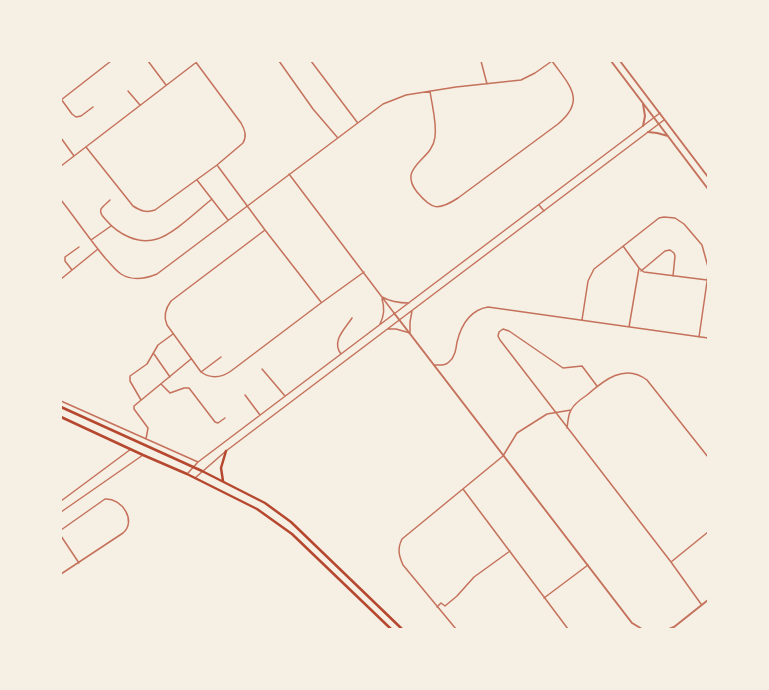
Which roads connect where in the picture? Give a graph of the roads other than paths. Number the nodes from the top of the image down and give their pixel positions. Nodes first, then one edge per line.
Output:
1 (111, 61) edge
2 (148, 61) edge
3 (197, 61) edge
4 (279, 61) edge
5 (311, 61) edge
6 (481, 61) edge
7 (552, 61) edge
8 (611, 61) edge
9 (620, 61) edge
10 (488, 84) junction
11 (166, 86) junction
12 (128, 91) dead end
13 (430, 91) junction
14 (61, 100) edge
15 (643, 103) junction
16 (140, 105) junction
17 (93, 107) dead end
18 (660, 113) junction
19 (654, 118) junction
20 (665, 120) junction
21 (358, 122) junction
22 (659, 124) junction
23 (643, 126) junction
24 (648, 132) junction
25 (669, 137) junction
26 (61, 138) edge
27 (337, 138) junction
28 (86, 147) junction
29 (74, 156) junction
30 (217, 165) junction
31 (61, 166) edge
32 (289, 174) junction
33 (708, 177) edge
34 (197, 180) junction
35 (708, 189) edge
36 (212, 199) junction
37 (61, 200) edge
38 (110, 200) dead end
39 (539, 205) junction
40 (247, 206) junction
41 (544, 211) junction
42 (228, 220) junction
43 (111, 226) junction
44 (265, 230) junction
45 (91, 240) junction
46 (623, 246) junction
47 (79, 247) dead end
48 (98, 249) junction
49 (708, 266) edge
50 (639, 268) junction
51 (72, 270) junction
52 (641, 271) junction
53 (364, 272) junction
54 (708, 275) edge
55 (673, 276) junction
56 (61, 279) edge
57 (707, 280) edge
58 (381, 297) junction
59 (409, 302) junction
60 (321, 303) junction
61 (412, 310) junction
62 (394, 313) junction
63 (352, 318) dead end
64 (399, 320) junction
65 (582, 320) junction
66 (380, 325) junction
67 (629, 327) junction
68 (388, 329) junction
69 (410, 333) junction
70 (173, 334) junction
71 (699, 337) junction
72 (708, 338) edge
73 (154, 354) junction
74 (341, 354) junction
75 (221, 357) dead end
76 (192, 359) junction
77 (434, 365) junction
78 (262, 369) dead end
79 (201, 372) junction
80 (170, 377) junction
81 (161, 384) junction
82 (597, 386) junction
83 (245, 395) dead end
84 (285, 396) junction
85 (141, 400) junction
86 (61, 401) edge
87 (61, 407) edge
88 (571, 410) junction
89 (555, 412) junction
90 (260, 415) junction
91 (61, 417) edge
92 (225, 418) dead end
93 (567, 428) junction
94 (146, 439) junction
95 (131, 449) junction
96 (226, 451) junction
97 (143, 455) junction
98 (504, 456) junction
99 (708, 457) edge
100 (198, 462) junction
101 (192, 467) junction
102 (202, 471) junction
103 (187, 474) junction
104 (195, 478) junction
105 (223, 481) junction
106 (463, 489) junction
107 (61, 501) edge
108 (61, 512) edge
109 (61, 530) edge
110 (708, 532) edge
111 (61, 536) edge
112 (510, 551) junction
113 (79, 562) junction
114 (671, 562) junction
115 (588, 565) junction
116 (61, 574) edge
117 (544, 598) junction
118 (708, 600) edge
119 (702, 605) junction
120 (437, 607) junction
121 (390, 629) edge
122 (402, 629) edge
123 (456, 629) edge
124 (568, 629) edge
125 (642, 629) edge
126 (669, 629) edge

1 - 14 street
2 - 11 street
3 - 11 street
3 - 30 street
4 - 27 street
5 - 21 street
6 - 10 street
7 - 10 street
7 - 13 street
8 - 15 street
9 - 18 street
10 - 13 street
11 - 16 street
12 - 16 street
13 - 21 street
14 - 17 street
15 - 19 street
15 - 23 street
16 - 28 street
18 - 19 street
18 - 20 street
19 - 22 street
19 - 23 street
20 - 22 street
20 - 33 street
21 - 27 street
22 - 24 street
22 - 25 street
23 - 39 street
24 - 25 street
24 - 41 street
25 - 35 street
26 - 29 street
27 - 32 street
28 - 29 street
28 - 34 street
29 - 31 street
30 - 34 street
30 - 40 street
32 - 40 street
32 - 53 street
34 - 36 street
36 - 42 street
36 - 43 street
37 - 45 street
38 - 43 street
39 - 41 street
39 - 59 street
40 - 42 street
40 - 44 street
41 - 61 street
42 - 48 street
43 - 45 street
44 - 60 street
44 - 70 street
45 - 48 street
46 - 49 street
46 - 50 street
46 - 65 street
47 - 51 street
48 - 51 street
50 - 52 street
50 - 67 street
51 - 56 street
52 - 55 street
52 - 55 street
53 - 58 street
53 - 60 street
54 - 57 street
55 - 57 street
57 - 71 street
58 - 59 street
58 - 62 street
58 - 66 street
59 - 62 street
60 - 79 street
61 - 64 street
61 - 69 street
62 - 64 street
62 - 66 street
63 - 74 street
64 - 68 street
64 - 69 street
65 - 67 street
65 - 77 street
66 - 74 street
67 - 71 street
68 - 69 street
68 - 96 street
69 - 77 street
70 - 73 street
70 - 76 street
71 - 72 street
73 - 80 street
73 - 85 street
74 - 84 street
75 - 79 street
76 - 79 street
76 - 80 street
77 - 98 street
78 - 84 street
80 - 81 street
81 - 85 street
81 - 92 street
82 - 88 street
82 - 89 street
82 - 99 street
83 - 90 street
84 - 90 street
85 - 94 street
86 - 94 street
87 - 101 main road
88 - 89 street
88 - 93 street
89 - 93 street
89 - 98 street
90 - 100 street
91 - 95 main road
93 - 114 street
94 - 100 street
95 - 97 main road
95 - 107 street
96 - 102 street
96 - 105 main road
97 - 103 main road
97 - 108 street
98 - 106 street
98 - 115 street
100 - 101 street
101 - 102 main road
101 - 103 street
102 - 104 street
102 - 105 main road
103 - 104 main road
104 - 121 main road
105 - 122 main road
106 - 112 street
106 - 120 street
109 - 113 street
110 - 114 street
111 - 113 street
112 - 117 street
112 - 120 street
113 - 116 street
114 - 119 street
115 - 117 street
115 - 125 street
117 - 124 street
118 - 119 street
119 - 126 street
120 - 123 street

